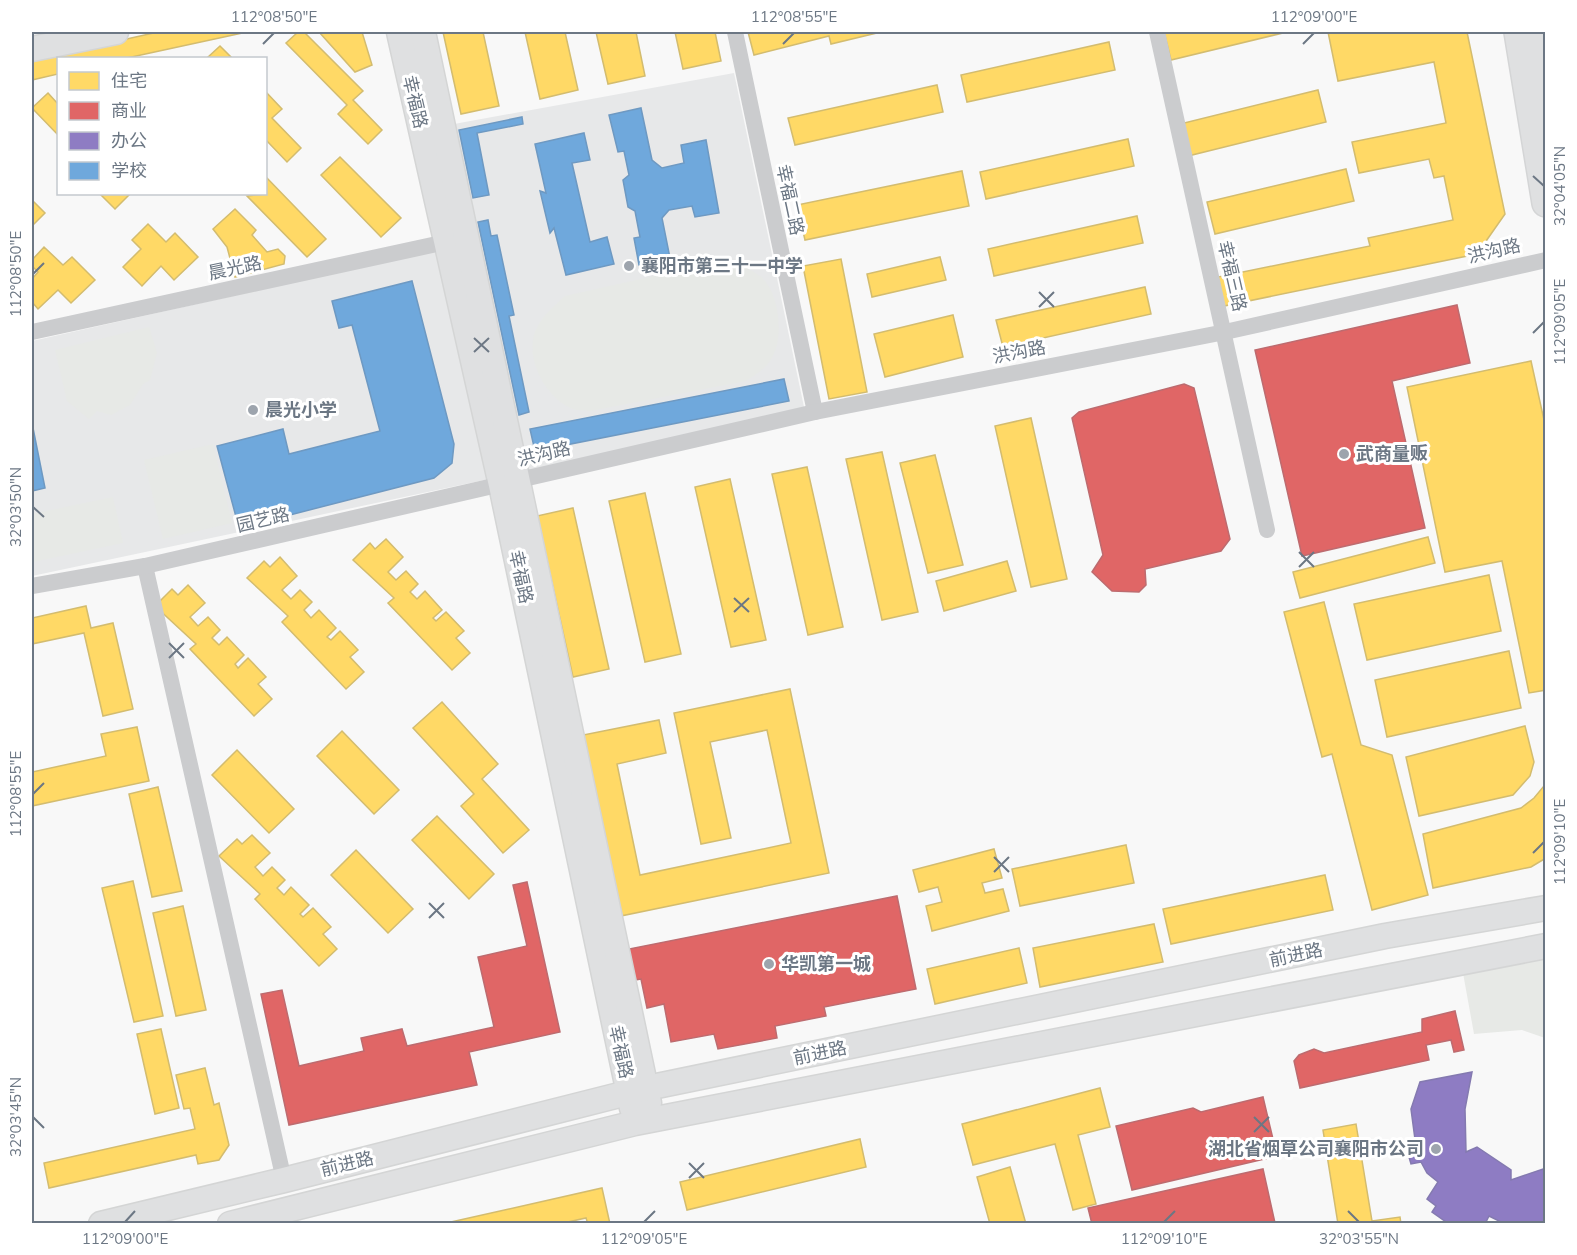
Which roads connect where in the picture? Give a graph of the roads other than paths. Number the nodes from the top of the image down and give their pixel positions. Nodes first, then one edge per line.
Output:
1 (116, 32) edge
2 (399, 32) edge
3 (423, 32) edge
4 (735, 32) edge
5 (1156, 32) edge
6 (1518, 32) edge
7 (1537, 32) edge
8 (32, 49) edge
9 (1545, 86) edge
10 (1545, 203) edge
11 (446, 242) junction
12 (1545, 260) edge
13 (32, 332) edge
14 (1225, 332) junction
15 (815, 412) junction
16 (510, 483) junction
17 (1267, 530) dead end
18 (145, 566) junction
19 (32, 586) edge
20 (1545, 897) edge
21 (1545, 908) edge
22 (1518, 913) junction
23 (1542, 948) edge
24 (638, 1090) junction
25 (644, 1121) junction
26 (284, 1180) junction
27 (101, 1224) edge
28 (230, 1224) edge

1 - 8 main road
2 - 11 main road, 幸福路
3 - 16 main road, 幸福路
4 - 15 street, 幸福二路
5 - 14 street, 幸福三路
6 - 10 main road
7 - 9 highway
11 - 13 street, 晨光路
11 - 16 main road, 幸福路
12 - 14 street, 洪沟路
14 - 15 street, 洪沟路
14 - 17 street, 幸福三路
15 - 16 street, 洪沟路
16 - 18 street, 园艺路
16 - 24 main road, 幸福路
18 - 19 street, 园艺路
18 - 26 street
20 - 22 main road
21 - 22 main road, 前进路
22 - 24 main road, 前进路
23 - 25 main road, 前进路
24 - 25 main road, 幸福路
24 - 26 main road, 前进路
25 - 28 main road, 前进路
26 - 27 main road, 前进路

